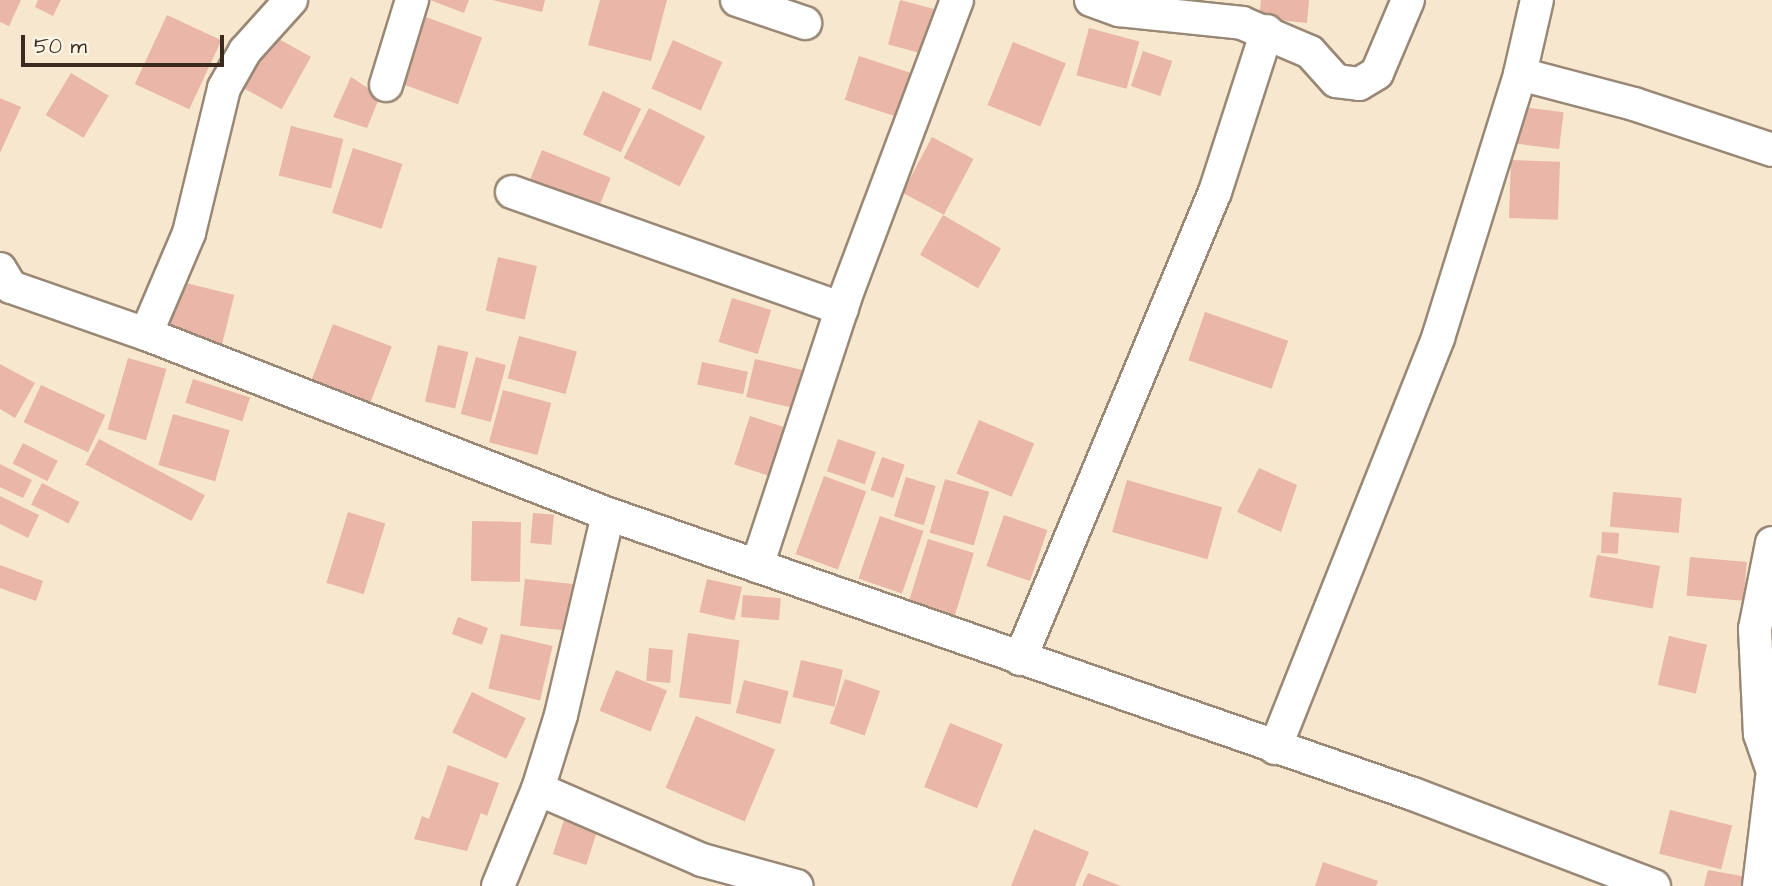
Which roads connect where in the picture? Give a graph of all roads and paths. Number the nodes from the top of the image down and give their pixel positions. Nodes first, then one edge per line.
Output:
1 (291, 0) edge
2 (412, 0) edge
3 (737, 0) edge
4 (957, 0) edge
5 (1091, 0) edge
6 (1408, 0) edge
7 (1537, 0) edge
8 (1179, 8) edge
9 (805, 23) dead end
10 (1267, 31) junction
11 (1520, 74) junction
12 (386, 85) dead end
13 (1772, 149) edge
14 (512, 192) dead end
15 (4, 289) edge
16 (842, 309) junction
17 (146, 334) junction
18 (608, 514) junction
19 (1771, 551) edge
20 (757, 566) junction
21 (1020, 659) junction
22 (1275, 748) junction
23 (1772, 768) edge
24 (1772, 778) edge
25 (538, 789) junction
26 (498, 886) edge
27 (797, 886) edge
28 (1654, 886) edge
29 (1759, 886) edge

1 - 17 street
2 - 12 street
3 - 9 street
4 - 16 street
5 - 8 street
6 - 10 street
7 - 11 street
8 - 10 street
10 - 21 street
11 - 13 street
11 - 22 street
14 - 16 street
15 - 17 street
16 - 20 street
17 - 18 street
18 - 20 street
18 - 25 street
19 - 23 street
20 - 21 street
21 - 22 street
22 - 28 street
24 - 29 street
25 - 26 street
25 - 27 street

